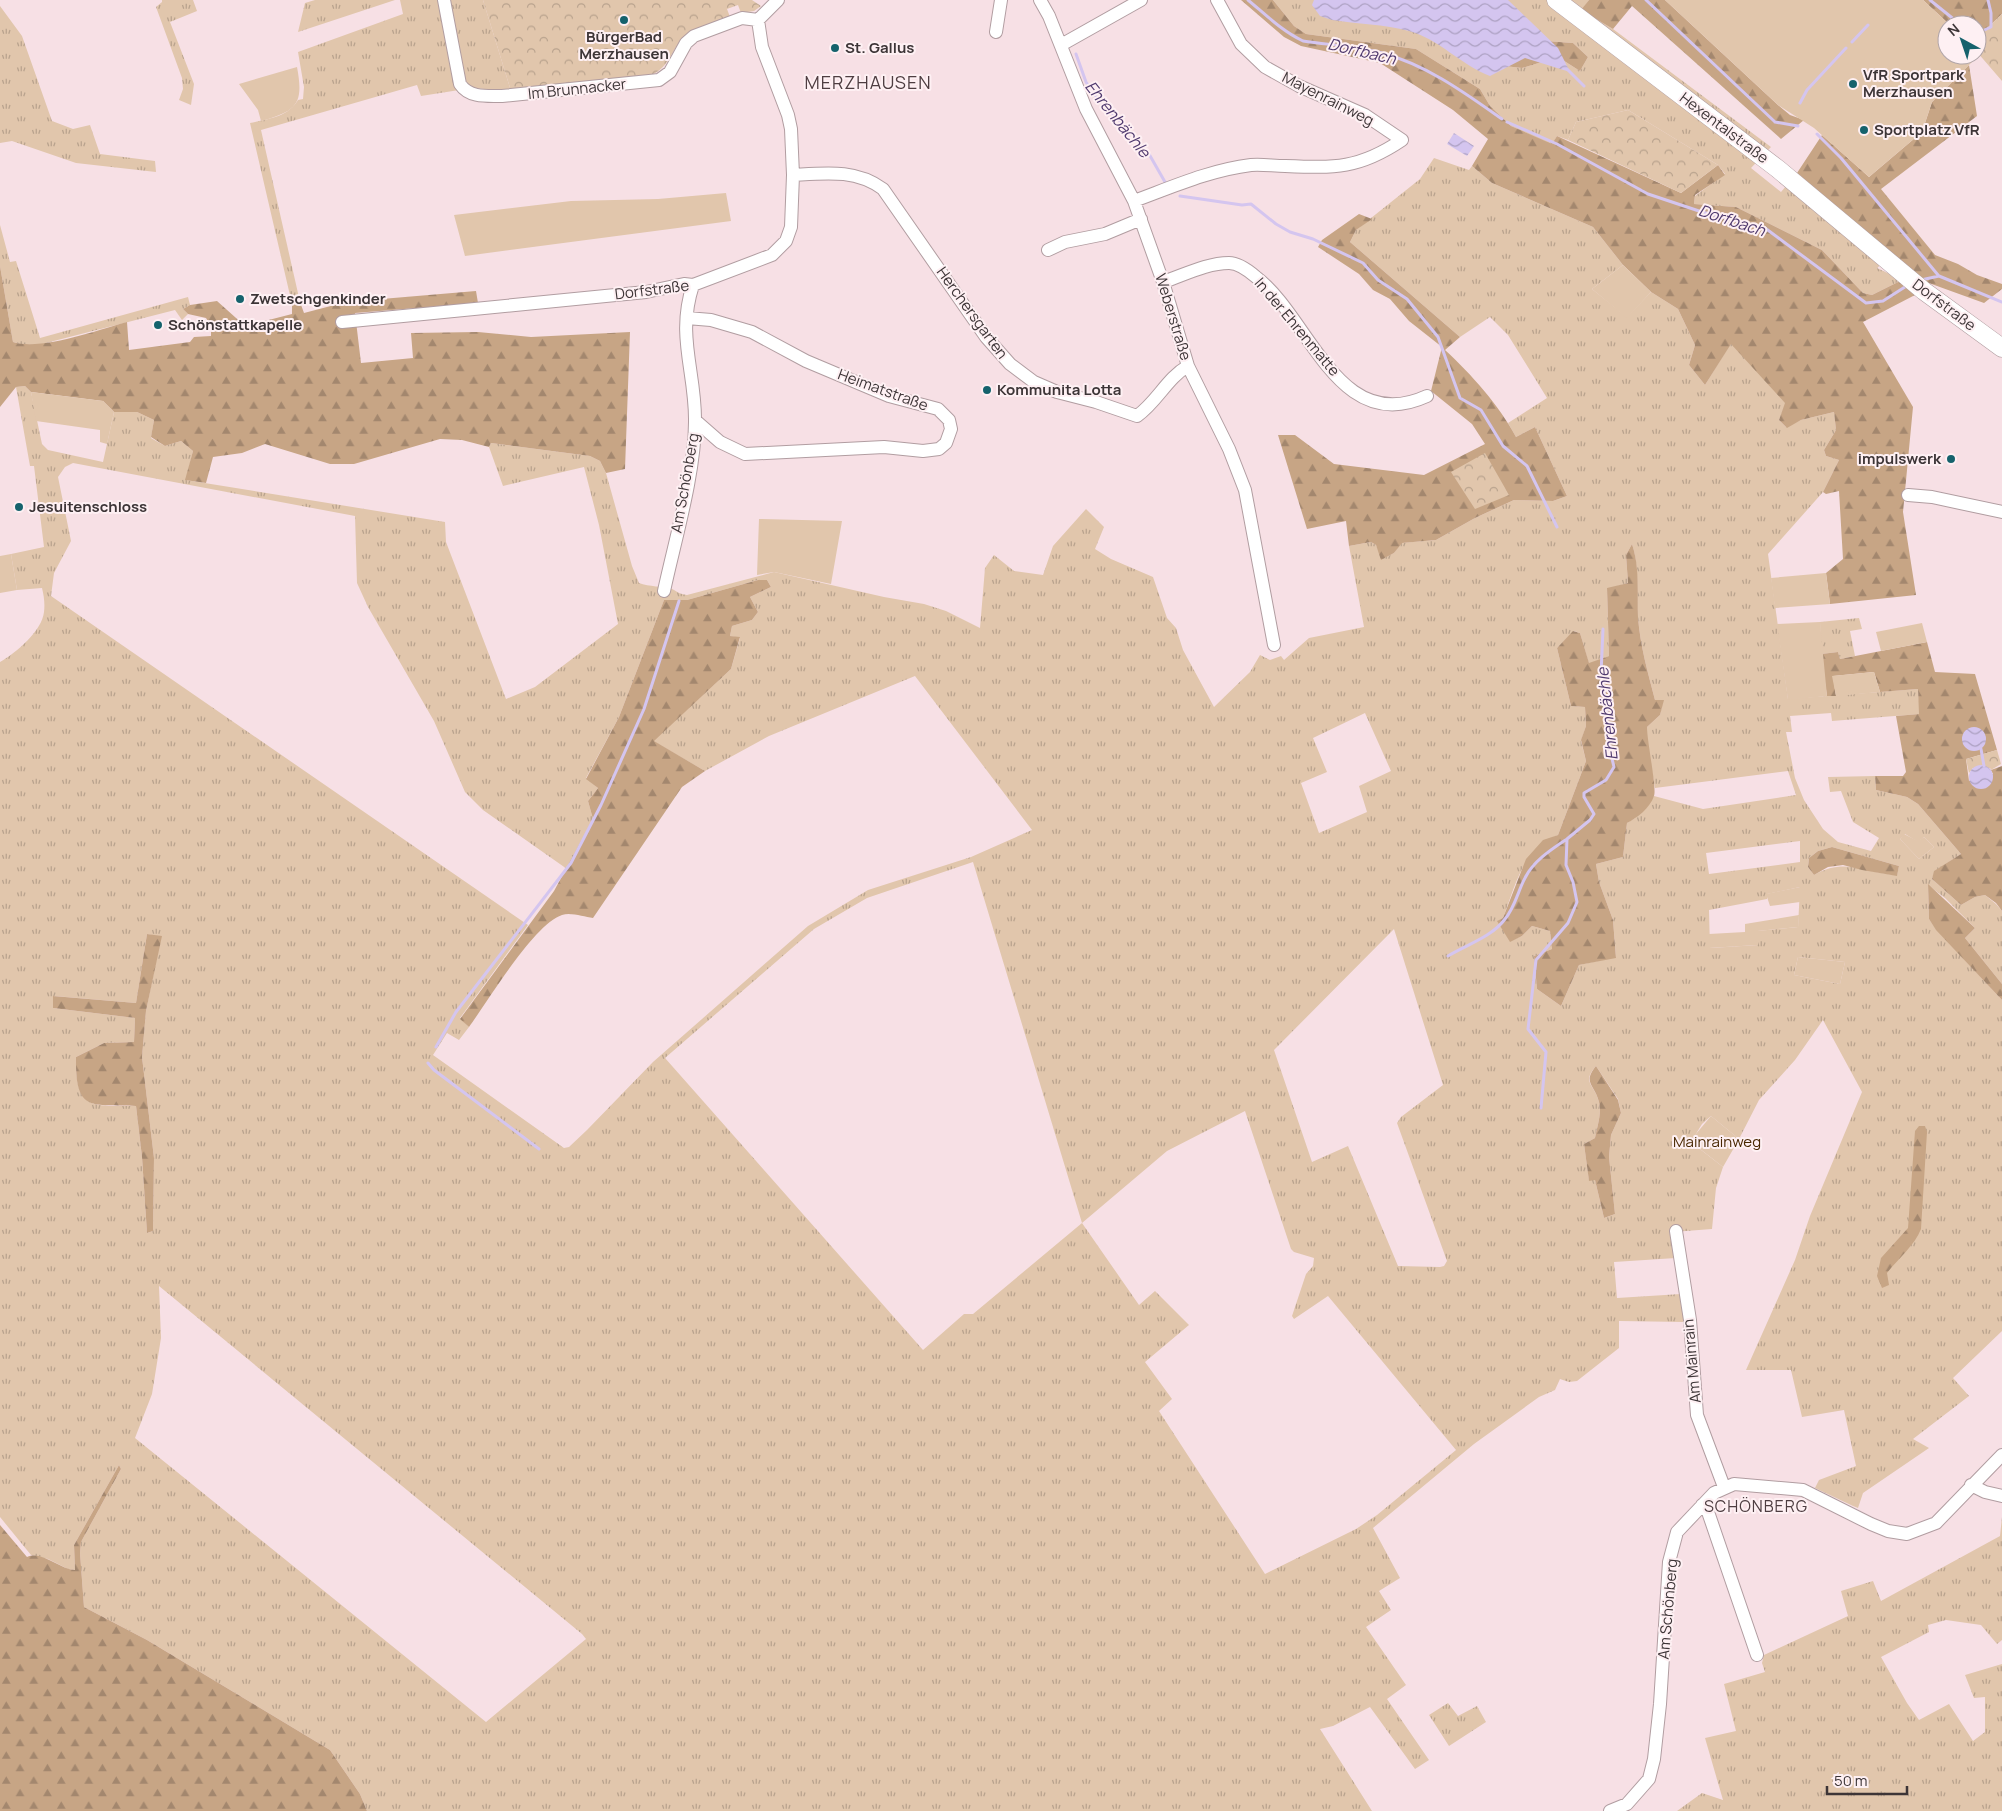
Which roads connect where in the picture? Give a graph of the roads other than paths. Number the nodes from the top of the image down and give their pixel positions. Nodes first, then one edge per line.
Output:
1 (444, 0) edge
2 (778, 0) edge
3 (1001, 0) edge
4 (1040, 0) edge
5 (1141, 0) edge
6 (1216, 0) edge
7 (1556, 0) edge
8 (758, 20) junction
9 (996, 32) dead end
10 (1061, 45) junction
11 (793, 175) junction
12 (1134, 201) junction
13 (1140, 219) junction
14 (1048, 250) dead end
15 (1887, 261) joint
16 (1164, 282) junction
17 (694, 285) junction
18 (687, 318) junction
19 (342, 322) dead end
20 (2002, 348) edge
21 (1188, 366) junction
22 (1426, 396) dead end
23 (696, 421) junction
24 (1908, 495) dead end
25 (2002, 512) edge
26 (664, 591) dead end
27 (1274, 645) dead end
28 (1676, 1231) dead end
29 (2002, 1456) edge
30 (1971, 1485) junction
31 (1724, 1487) junction
32 (2002, 1496) edge
33 (1702, 1505) junction
34 (1757, 1655) dead end
35 (1610, 1811) edge

1 - 8 street, Im Brunnacker
2 - 8 street
3 - 9 street
4 - 10 street, Weberstraße
5 - 10 street
6 - 12 street, Mayenrainweg
7 - 15 main road, Hexentalstraße
8 - 11 street, Dorfstraße
10 - 12 street, Weberstraße
11 - 17 street, Dorfstraße
11 - 21 street, Herchersgarten
12 - 13 street, Weberstraße
13 - 14 street
13 - 16 street, Weberstraße
15 - 20 main road, Dorfstraße
16 - 21 street, Weberstraße
16 - 22 street, In der Ehrenmatte
17 - 18 street, Am Schönberg
17 - 19 street, Dorfstraße
18 - 23 street, Am Schönberg
18 - 23 street, Heimatstraße
21 - 27 street, Weberstraße
23 - 26 street, Am Schönberg
24 - 25 street
28 - 31 street, Am Mainrain
29 - 30 street
30 - 31 street
30 - 32 street
31 - 33 street, Am Schönberg
33 - 34 street
33 - 35 street, Am Schönberg

